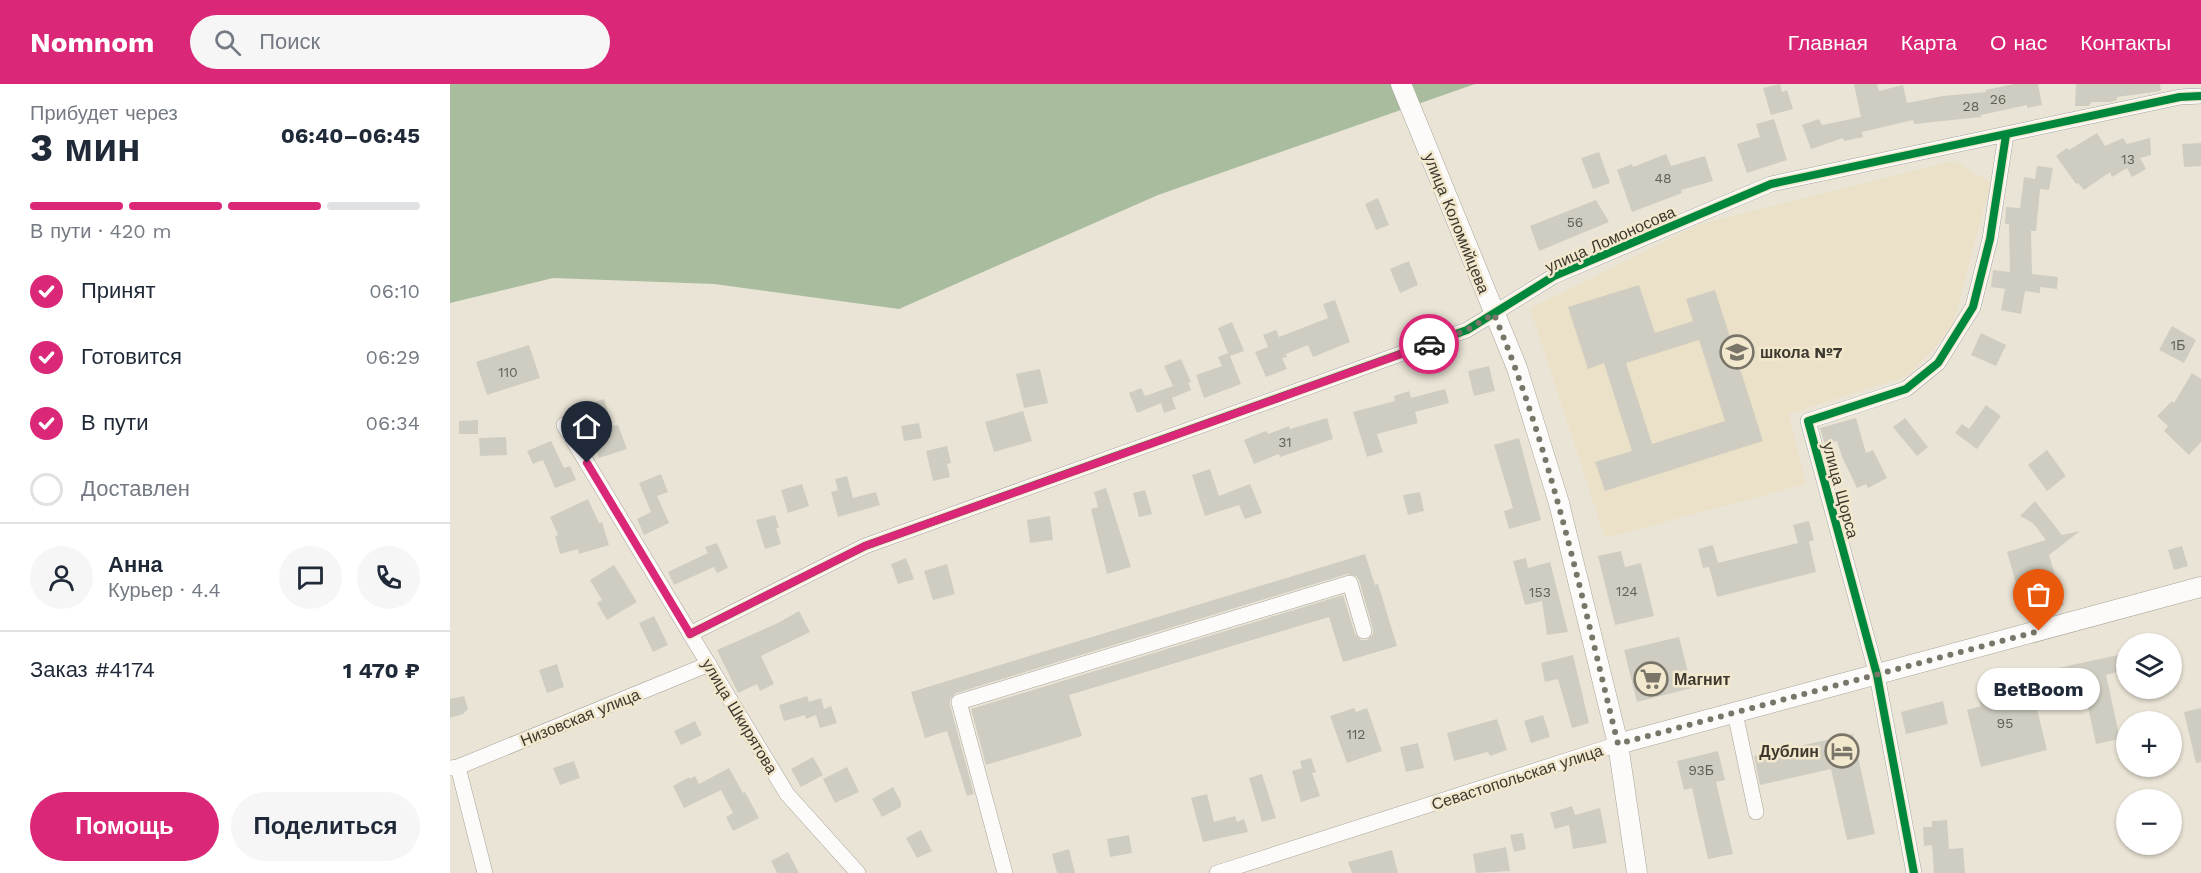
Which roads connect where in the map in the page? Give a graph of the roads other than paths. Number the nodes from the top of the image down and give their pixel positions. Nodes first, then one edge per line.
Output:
1 (1401, 84) edge
2 (2201, 96) edge
3 (2006, 135) junction
4 (1494, 314) junction
5 (564, 425) dead end
6 (2201, 587) edge
7 (1364, 631) dead end
8 (690, 634) junction
9 (709, 664) junction
10 (1877, 675) junction
11 (1735, 713) junction
12 (1618, 744) junction
13 (454, 768) edge
14 (1756, 812) dead end
15 (485, 873) edge
16 (858, 873) edge
17 (1005, 873) edge
18 (1217, 873) edge
19 (1637, 873) edge
20 (1914, 873) edge

1 - 4 main road, улица Коломийцева
2 - 3 street, улица Ломоносова
3 - 4 street, улица Ломоносова
3 - 10 street, улица Щорса
4 - 8 street, улица Ломоносова
4 - 12 main road, улица Коломийцева
5 - 8 street, улица Шкирятова
6 - 10 main road, Севастопольская улица
7 - 17 street
8 - 9 street, улица Шкирятова
9 - 13 street, Низовская улица
9 - 16 street, улица Шкирятова
10 - 11 main road, Севастопольская улица
10 - 20 street, улица Щорса
11 - 12 main road, Севастопольская улица
11 - 14 street
12 - 18 street, Севастопольская улица
12 - 19 main road, улица Коломийцева
13 - 15 street

